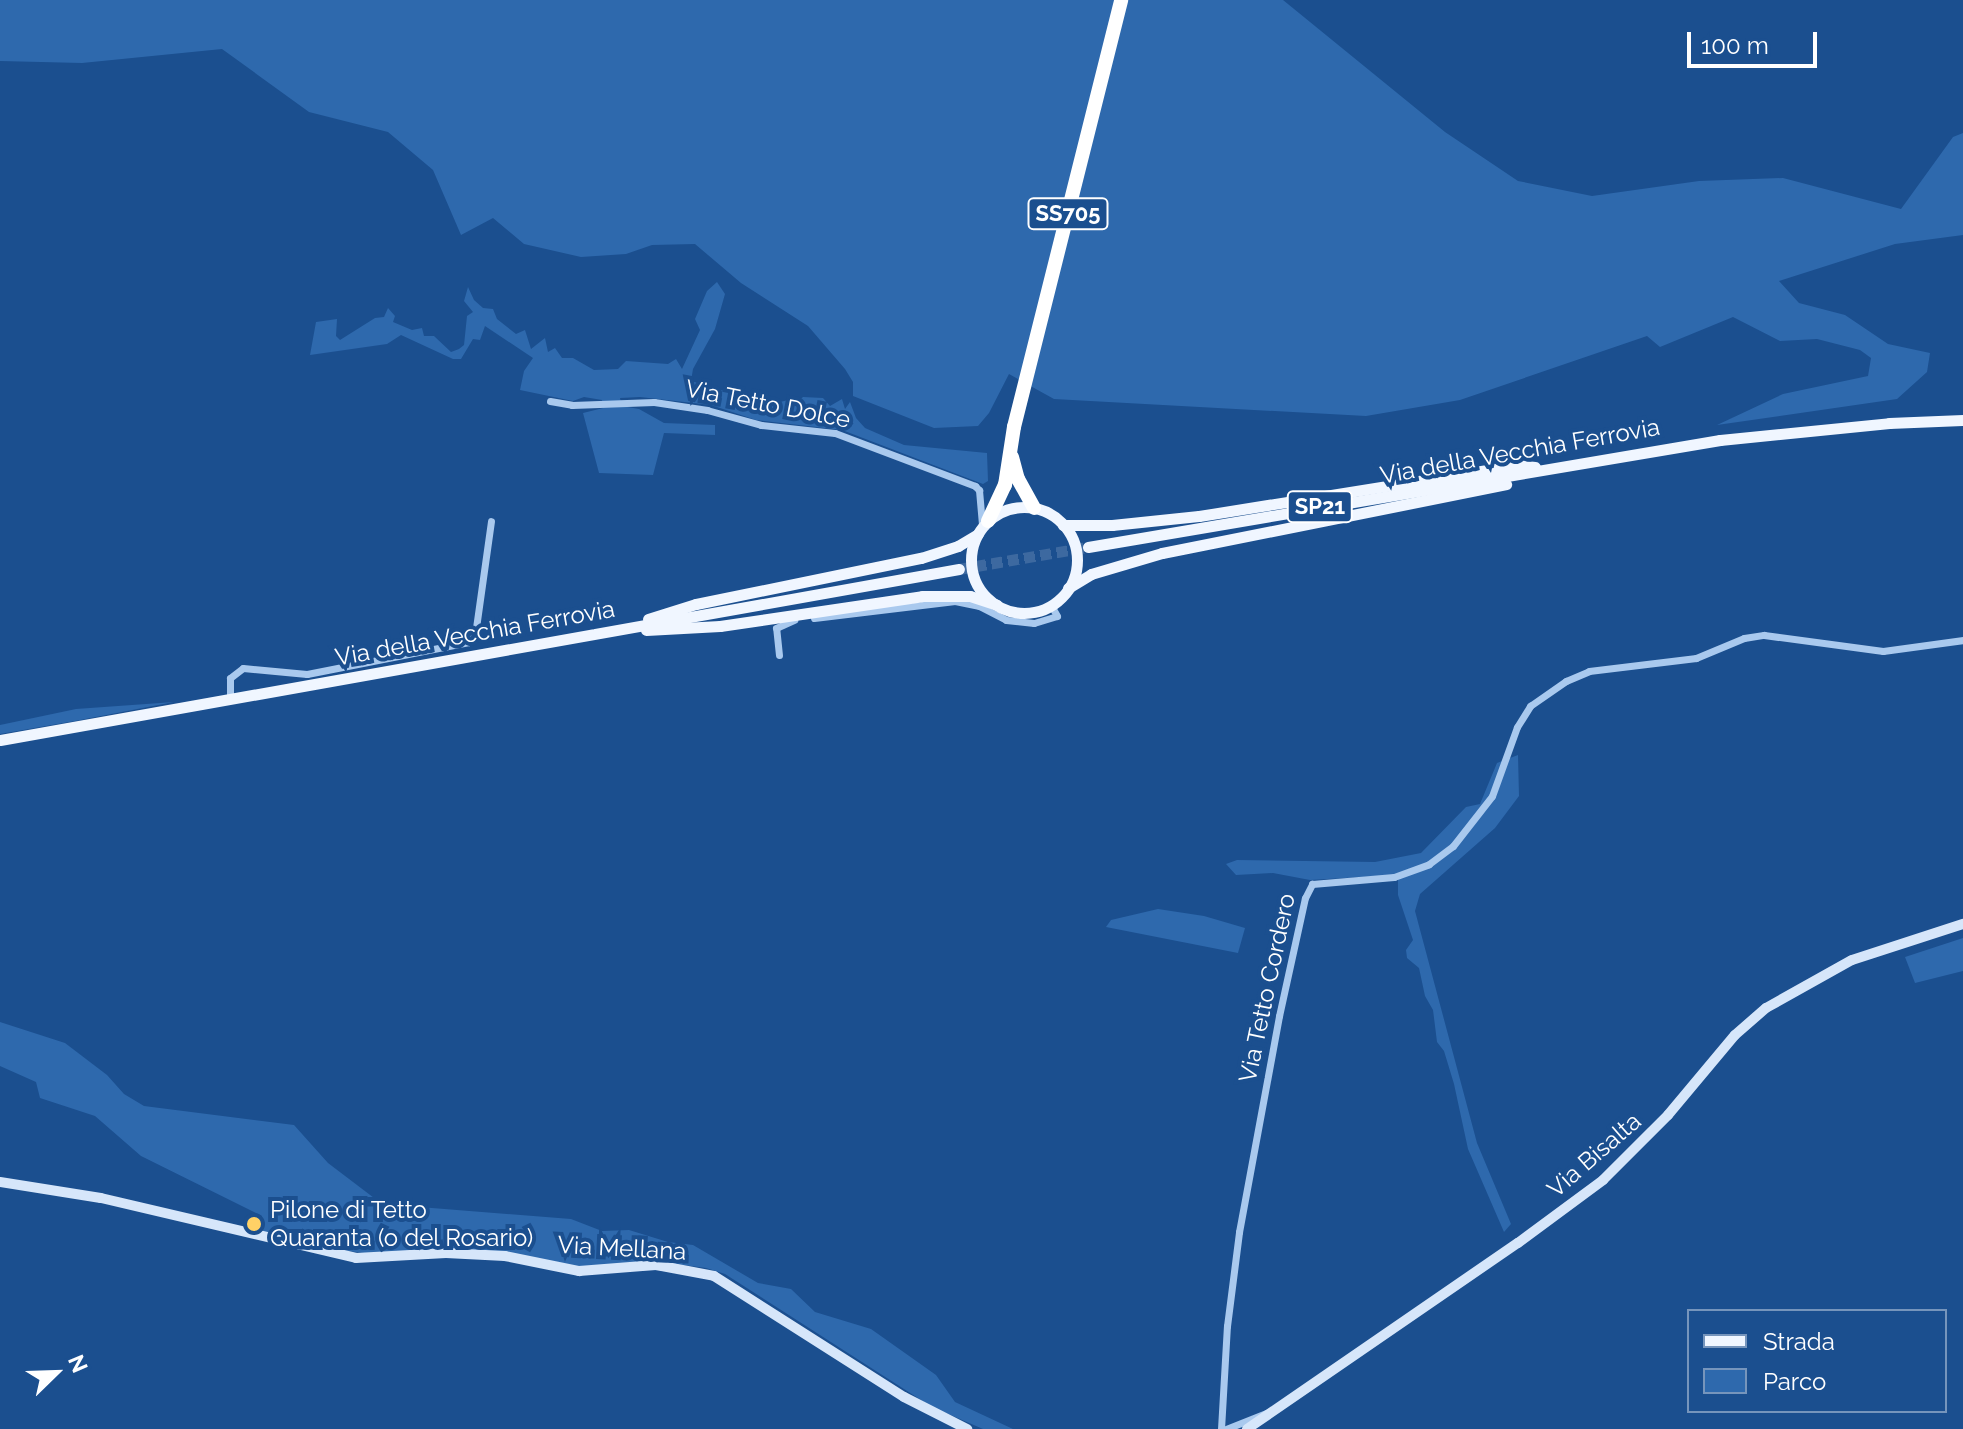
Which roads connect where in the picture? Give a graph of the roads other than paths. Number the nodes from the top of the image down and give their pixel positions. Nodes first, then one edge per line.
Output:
1 (1121, 0) edge
2 (550, 401) dead end
3 (1963, 420) edge
4 (1010, 448) junction
5 (1552, 468) junction
6 (1034, 508) junction
7 (491, 521) dead end
8 (1063, 525) junction
9 (982, 527) junction
10 (1088, 547) tunnel mouth
11 (959, 569) tunnel mouth
12 (1068, 588) junction
13 (997, 605) junction
14 (1051, 605) junction
15 (617, 630) junction
16 (1963, 640) edge
17 (779, 655) dead end
18 (230, 699) junction
19 (0, 740) edge
20 (1963, 924) edge
21 (0, 1182) edge
22 (1271, 1411) junction
23 (967, 1429) edge
24 (1223, 1429) edge
25 (1247, 1429) edge

1 - 4 highway, SS705
2 - 9 street, Via Tetto Dolce
3 - 5 main road, Via della Vecchia Ferrovia / SP21
4 - 6 highway, SS705
4 - 9 highway, SS705
5 - 8 main road
5 - 10 main road, Via della Vecchia Ferrovia / SP21
5 - 12 main road
6 - 8 main road
6 - 9 main road
7 - 18 street
8 - 12 main road
9 - 13 main road
9 - 15 main road
11 - 15 main road, Via della Vecchia Ferrovia
12 - 14 main road
13 - 14 main road
13 - 15 main road
14 - 17 street
15 - 18 main road, Via della Vecchia Ferrovia
16 - 24 street, Via Tetto Cordero
18 - 19 main road, Via della Vecchia Ferrovia
20 - 22 street, Via Bisalta
21 - 23 street, Via Mellana
22 - 24 street
22 - 25 street, Via Bisalta

